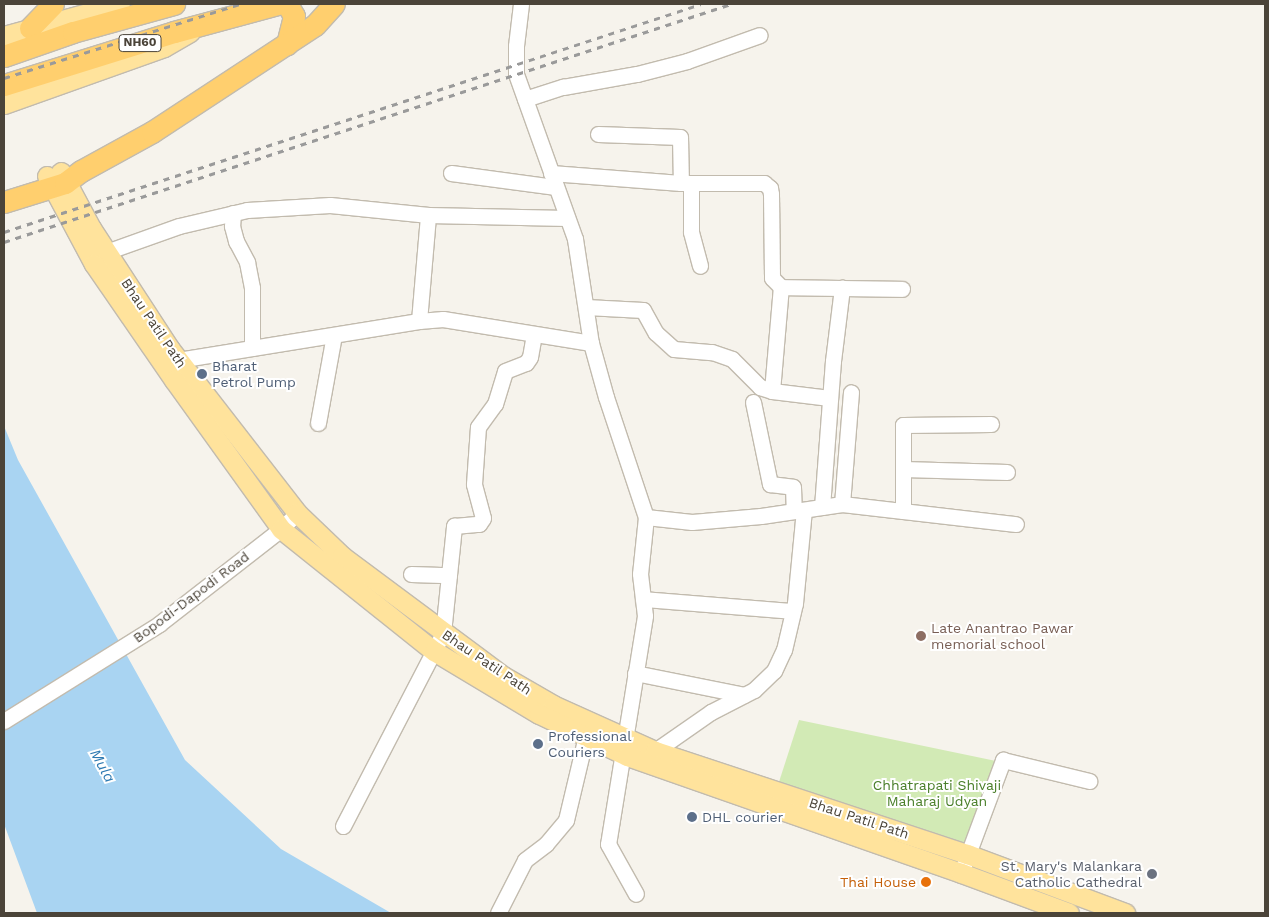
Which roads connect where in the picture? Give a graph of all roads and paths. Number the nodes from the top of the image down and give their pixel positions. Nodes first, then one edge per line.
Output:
1 (53, 4) edge
2 (120, 4) edge
3 (174, 4) edge
4 (278, 4) edge
5 (287, 4) edge
6 (334, 4) edge
7 (521, 4) edge
8 (197, 27) junction
9 (30, 28) junction
10 (760, 35) dead end
11 (4, 36) edge
12 (287, 44) junction
13 (4, 56) edge
14 (4, 85) edge
15 (525, 99) junction
16 (4, 104) edge
17 (598, 134) dead end
18 (451, 173) dead end
19 (61, 178) junction
20 (553, 180) junction
21 (686, 183) junction
22 (4, 190) edge
23 (4, 202) edge
24 (233, 213) junction
25 (428, 215) junction
26 (567, 218) junction
27 (106, 252) junction
28 (700, 266) dead end
29 (781, 288) junction
30 (842, 288) junction
31 (902, 289) dead end
32 (586, 307) junction
33 (419, 321) junction
34 (334, 335) junction
35 (534, 335) junction
36 (592, 343) junction
37 (252, 348) junction
38 (178, 360) junction
39 (772, 392) junction
40 (852, 392) dead end
41 (830, 398) junction
42 (753, 402) dead end
43 (318, 423) dead end
44 (991, 424) dead end
45 (903, 469) junction
46 (1007, 472) dead end
47 (842, 504) junction
48 (822, 507) junction
49 (799, 511) junction
50 (904, 511) junction
51 (297, 513) junction
52 (646, 517) junction
53 (1016, 524) dead end
54 (282, 529) junction
55 (410, 574) dead end
56 (450, 575) junction
57 (643, 600) junction
58 (793, 611) junction
59 (444, 632) junction
60 (434, 650) junction
61 (635, 673) junction
62 (744, 695) junction
63 (4, 721) edge
64 (586, 736) junction
65 (624, 746) junction
66 (655, 751) junction
67 (1089, 781) dead end
68 (343, 826) dead end
69 (967, 854) junction
70 (961, 873) junction
71 (636, 894) dead end
72 (498, 913) edge
73 (1069, 913) edge
74 (1125, 913) edge

1 - 9 highway
2 - 9 main road
3 - 13 highway, NH60
4 - 8 highway, NH60
5 - 12 highway
6 - 12 highway
7 - 15 street
8 - 14 highway, NH60
8 - 16 main road
9 - 11 main road
10 - 15 street
12 - 19 highway
15 - 20 street
17 - 21 street
18 - 20 street
19 - 22 highway
19 - 23 highway
19 - 27 main road, Bhau Patil Path
19 - 54 main road, Bhau Patil Path
20 - 21 street
20 - 26 street
21 - 28 street
21 - 29 street
24 - 25 street
24 - 27 street
24 - 37 street
25 - 26 street
25 - 33 street
26 - 32 street
27 - 38 main road, Bhau Patil Path
29 - 30 street
29 - 39 street
30 - 31 street
30 - 41 street
32 - 36 street
32 - 39 street
33 - 34 street
33 - 35 street
34 - 37 street
34 - 43 street
35 - 36 street
35 - 56 street
36 - 52 street
37 - 38 street
38 - 51 main road, Bhau Patil Path
39 - 41 street
40 - 47 street
41 - 48 street
42 - 49 street
44 - 45 street
45 - 46 street
45 - 50 street
47 - 48 street
47 - 50 street
48 - 49 street
49 - 52 street
49 - 58 street
50 - 53 street
51 - 54 street, Bopodi-Dapodi Road
51 - 59 main road, Bhau Patil Path
52 - 57 street
54 - 60 main road, Bhau Patil Path
54 - 63 street, Bopodi-Dapodi Road
55 - 56 street
56 - 59 street
57 - 58 street
57 - 61 street
58 - 62 street
59 - 60 street
59 - 65 main road, Bhau Patil Path
60 - 64 main road, Bhau Patil Path
60 - 68 street
61 - 62 street
61 - 65 street
62 - 66 street
64 - 65 main road, Bhau Patil Path
64 - 72 street
65 - 66 main road, Bhau Patil Path
65 - 70 main road, Bhau Patil Path
65 - 71 street
66 - 69 main road, Bhau Patil Path
67 - 69 street
69 - 70 street
69 - 74 main road, Bhau Patil Path
70 - 73 main road, Bhau Patil Path

